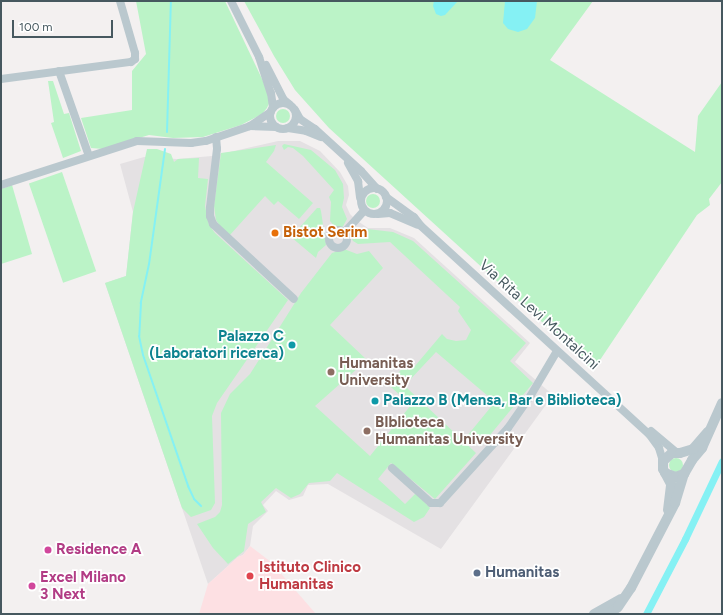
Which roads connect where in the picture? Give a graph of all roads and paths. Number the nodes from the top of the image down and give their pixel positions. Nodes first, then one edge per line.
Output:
1 (120, 1) edge
2 (231, 1) edge
3 (259, 57) junction
4 (60, 71) junction
5 (1, 79) edge
6 (292, 107) junction
7 (272, 110) junction
8 (250, 126) junction
9 (276, 127) junction
10 (288, 128) junction
11 (216, 137) junction
12 (323, 138) junction
13 (89, 156) junction
14 (344, 157) junction
15 (1, 185) edge
16 (377, 188) junction
17 (386, 197) junction
18 (360, 199) junction
19 (364, 211) junction
20 (377, 214) junction
21 (421, 226) junction
22 (344, 233) dead end
23 (294, 299) dead end
24 (557, 351) junction
25 (722, 403) edge
26 (638, 424) junction
27 (708, 432) junction
28 (678, 453) junction
29 (663, 461) junction
30 (392, 468) dead end
31 (686, 470) junction
32 (665, 472) junction
33 (667, 515) junction
34 (623, 598) junction
35 (594, 614) edge
36 (609, 614) edge

1 - 4 street
2 - 3 street, Via Rita Levi Montalcini
3 - 6 street, Via Rita Levi Montalcini
3 - 7 street, Via Rita Levi Montalcini
4 - 5 street
4 - 13 street
6 - 7 street
6 - 10 street
6 - 12 street, Via Rita Levi Montalcini
7 - 8 street
7 - 9 street, Via Rita Levi Montalcini
8 - 9 street
8 - 11 street
9 - 10 street, Via Rita Levi Montalcini
10 - 12 street, Via Rita Levi Montalcini
11 - 13 street
11 - 23 street
12 - 14 street, Via Rita Levi Montalcini
13 - 15 street
14 - 16 street, Via Rita Levi Montalcini
14 - 18 street, Via Rita Levi Montalcini
16 - 17 street, Via Rita Levi Montalcini
16 - 18 street
17 - 20 street
17 - 21 street, Via Rita Levi Montalcini
18 - 19 street, Via Rita Levi Montalcini
19 - 20 street, Via Rita Levi Montalcini
19 - 22 street
20 - 21 street, Via Rita Levi Montalcini
21 - 24 street, Via Rita Levi Montalcini
24 - 26 street, Via Rita Levi Montalcini
24 - 30 street
25 - 27 street
26 - 28 street, Via Rita Levi Montalcini
26 - 29 street, Via Rita Levi Montalcini
27 - 28 street
27 - 31 street
28 - 29 street
28 - 31 street
29 - 32 street
31 - 32 street
31 - 33 street
32 - 33 street
33 - 34 street
34 - 35 street
34 - 36 street

